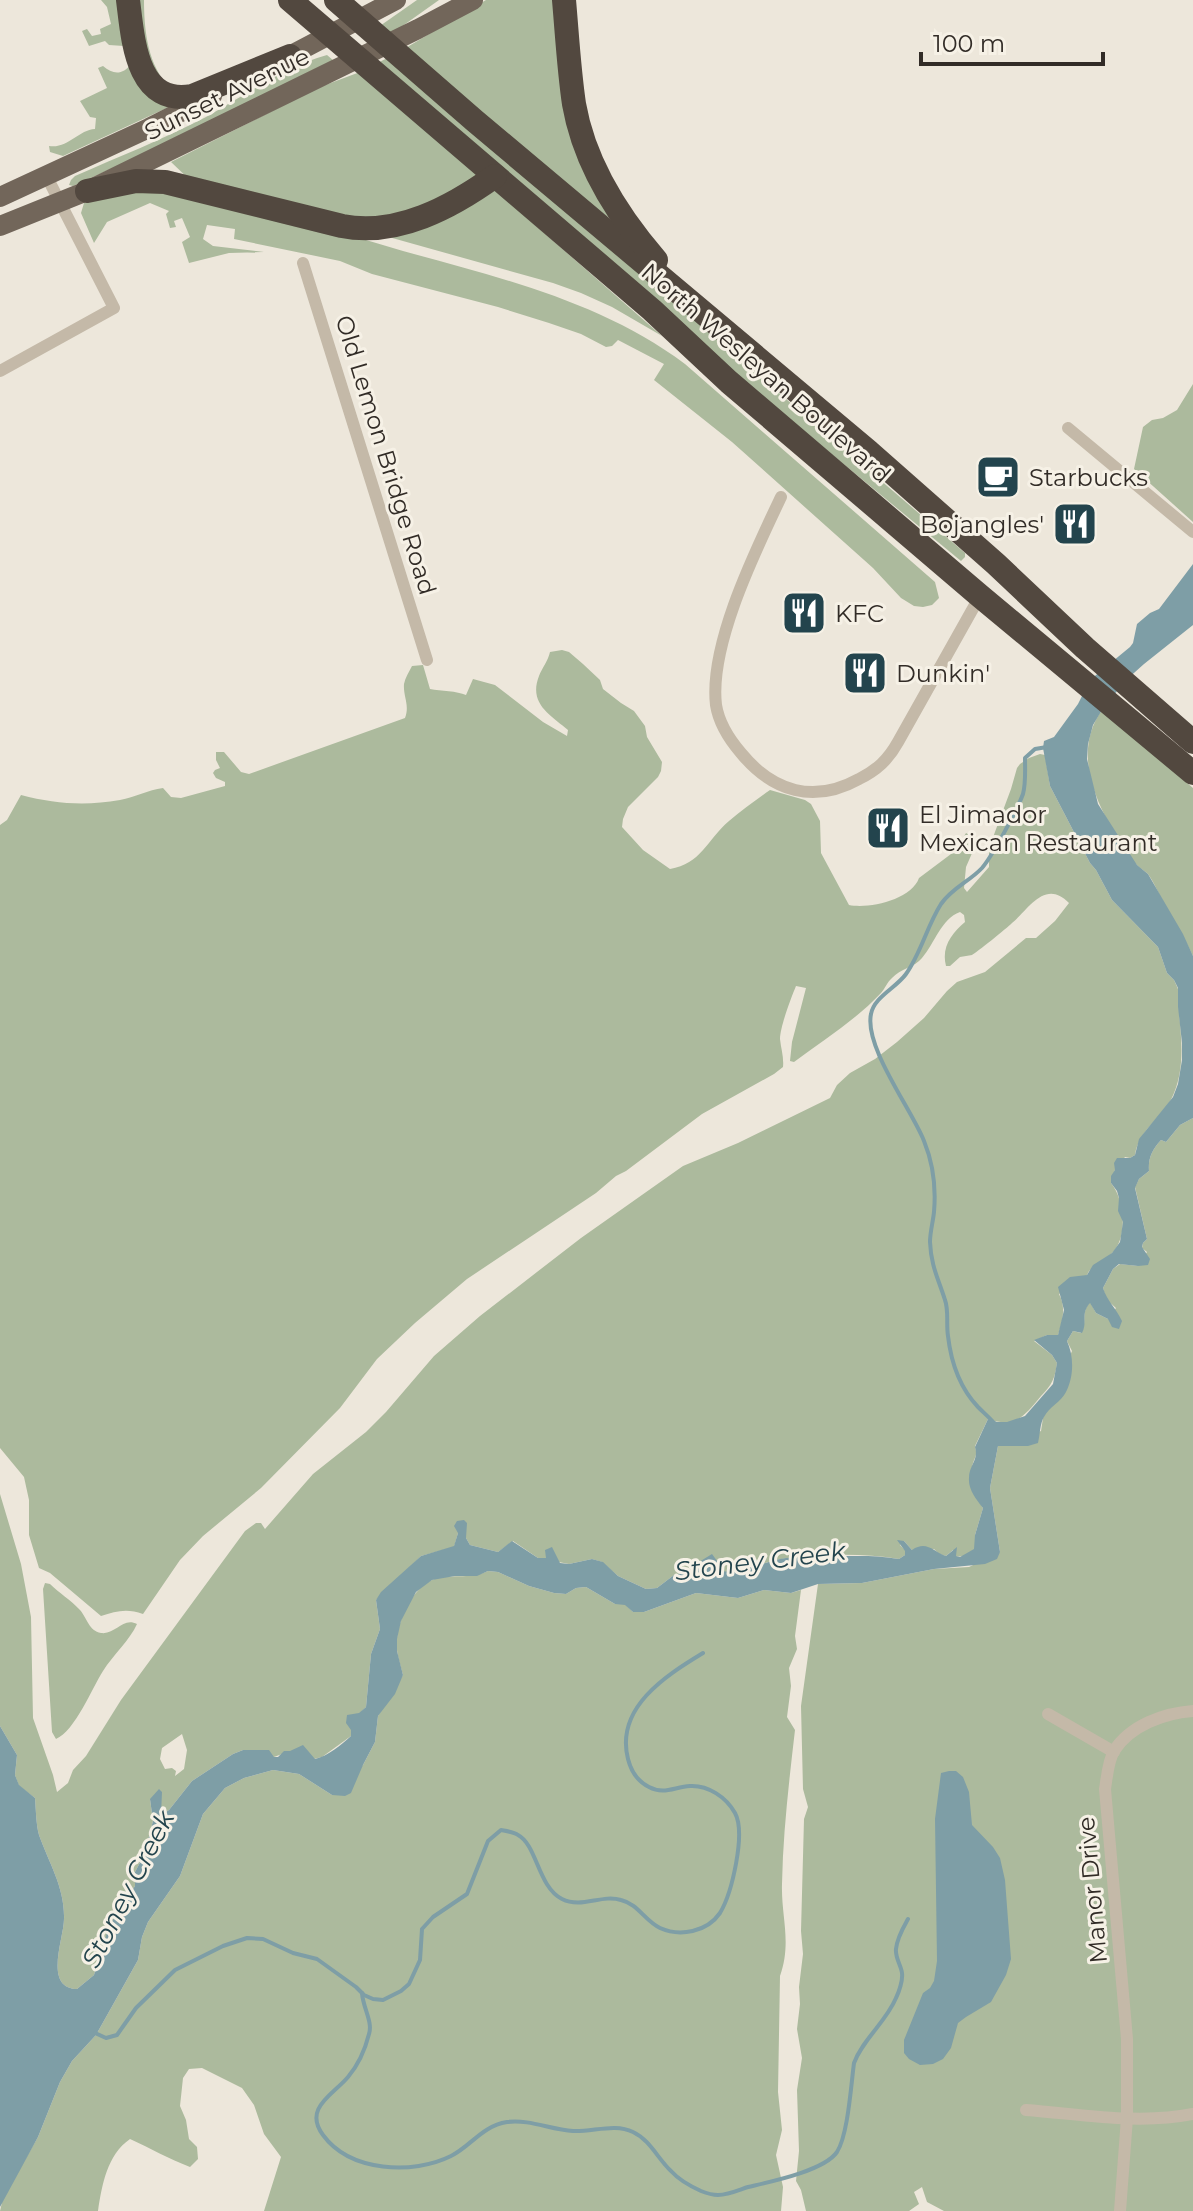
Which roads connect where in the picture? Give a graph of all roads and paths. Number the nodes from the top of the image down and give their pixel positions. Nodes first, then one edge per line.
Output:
1 (128, 0) edge
2 (336, 0) edge
3 (396, 0) edge
4 (473, 0) edge
5 (564, 0) edge
6 (573, 0) edge
7 (294, 4) edge
8 (569, 51) junction
9 (290, 56) junction
10 (495, 176) junction
11 (47, 177) junction
12 (87, 191) junction
13 (0, 197) edge
14 (60, 200) junction
15 (0, 226) edge
16 (303, 263) dead end
17 (705, 316) junction
18 (0, 371) edge
19 (1068, 428) dead end
20 (781, 497) dead end
21 (1193, 532) edge
22 (980, 596) junction
23 (427, 660) dead end
24 (1148, 719) junction
25 (1193, 742) edge
26 (1193, 773) edge
27 (1193, 1711) edge
28 (1048, 1714) dead end
29 (1114, 1752) junction
30 (1026, 2110) dead end
31 (1193, 2114) edge
32 (1127, 2118) junction
33 (1120, 2211) edge

1 - 9 highway
2 - 17 highway, North Wesleyan Boulevard
3 - 9 main road, Sunset Avenue
4 - 12 main road, Sunset Avenue
5 - 8 highway
6 - 8 highway
7 - 10 highway, North Wesleyan Boulevard
8 - 17 highway
9 - 11 main road, Sunset Avenue
10 - 12 highway
10 - 22 highway, North Wesleyan Boulevard
11 - 13 main road, Sunset Avenue
11 - 14 street
12 - 14 main road, Sunset Avenue
14 - 15 main road, Sunset Avenue
14 - 18 street
16 - 23 street, Old Lemon Bridge Road
17 - 24 highway, North Wesleyan Boulevard
19 - 21 street
20 - 22 street
22 - 24 highway, North Wesleyan Boulevard
24 - 25 highway, North Wesleyan Boulevard
24 - 26 highway, North Wesleyan Boulevard
27 - 29 street
28 - 29 street
29 - 32 street, Manor Drive
30 - 32 street
31 - 32 street
32 - 33 street, Manor Drive

